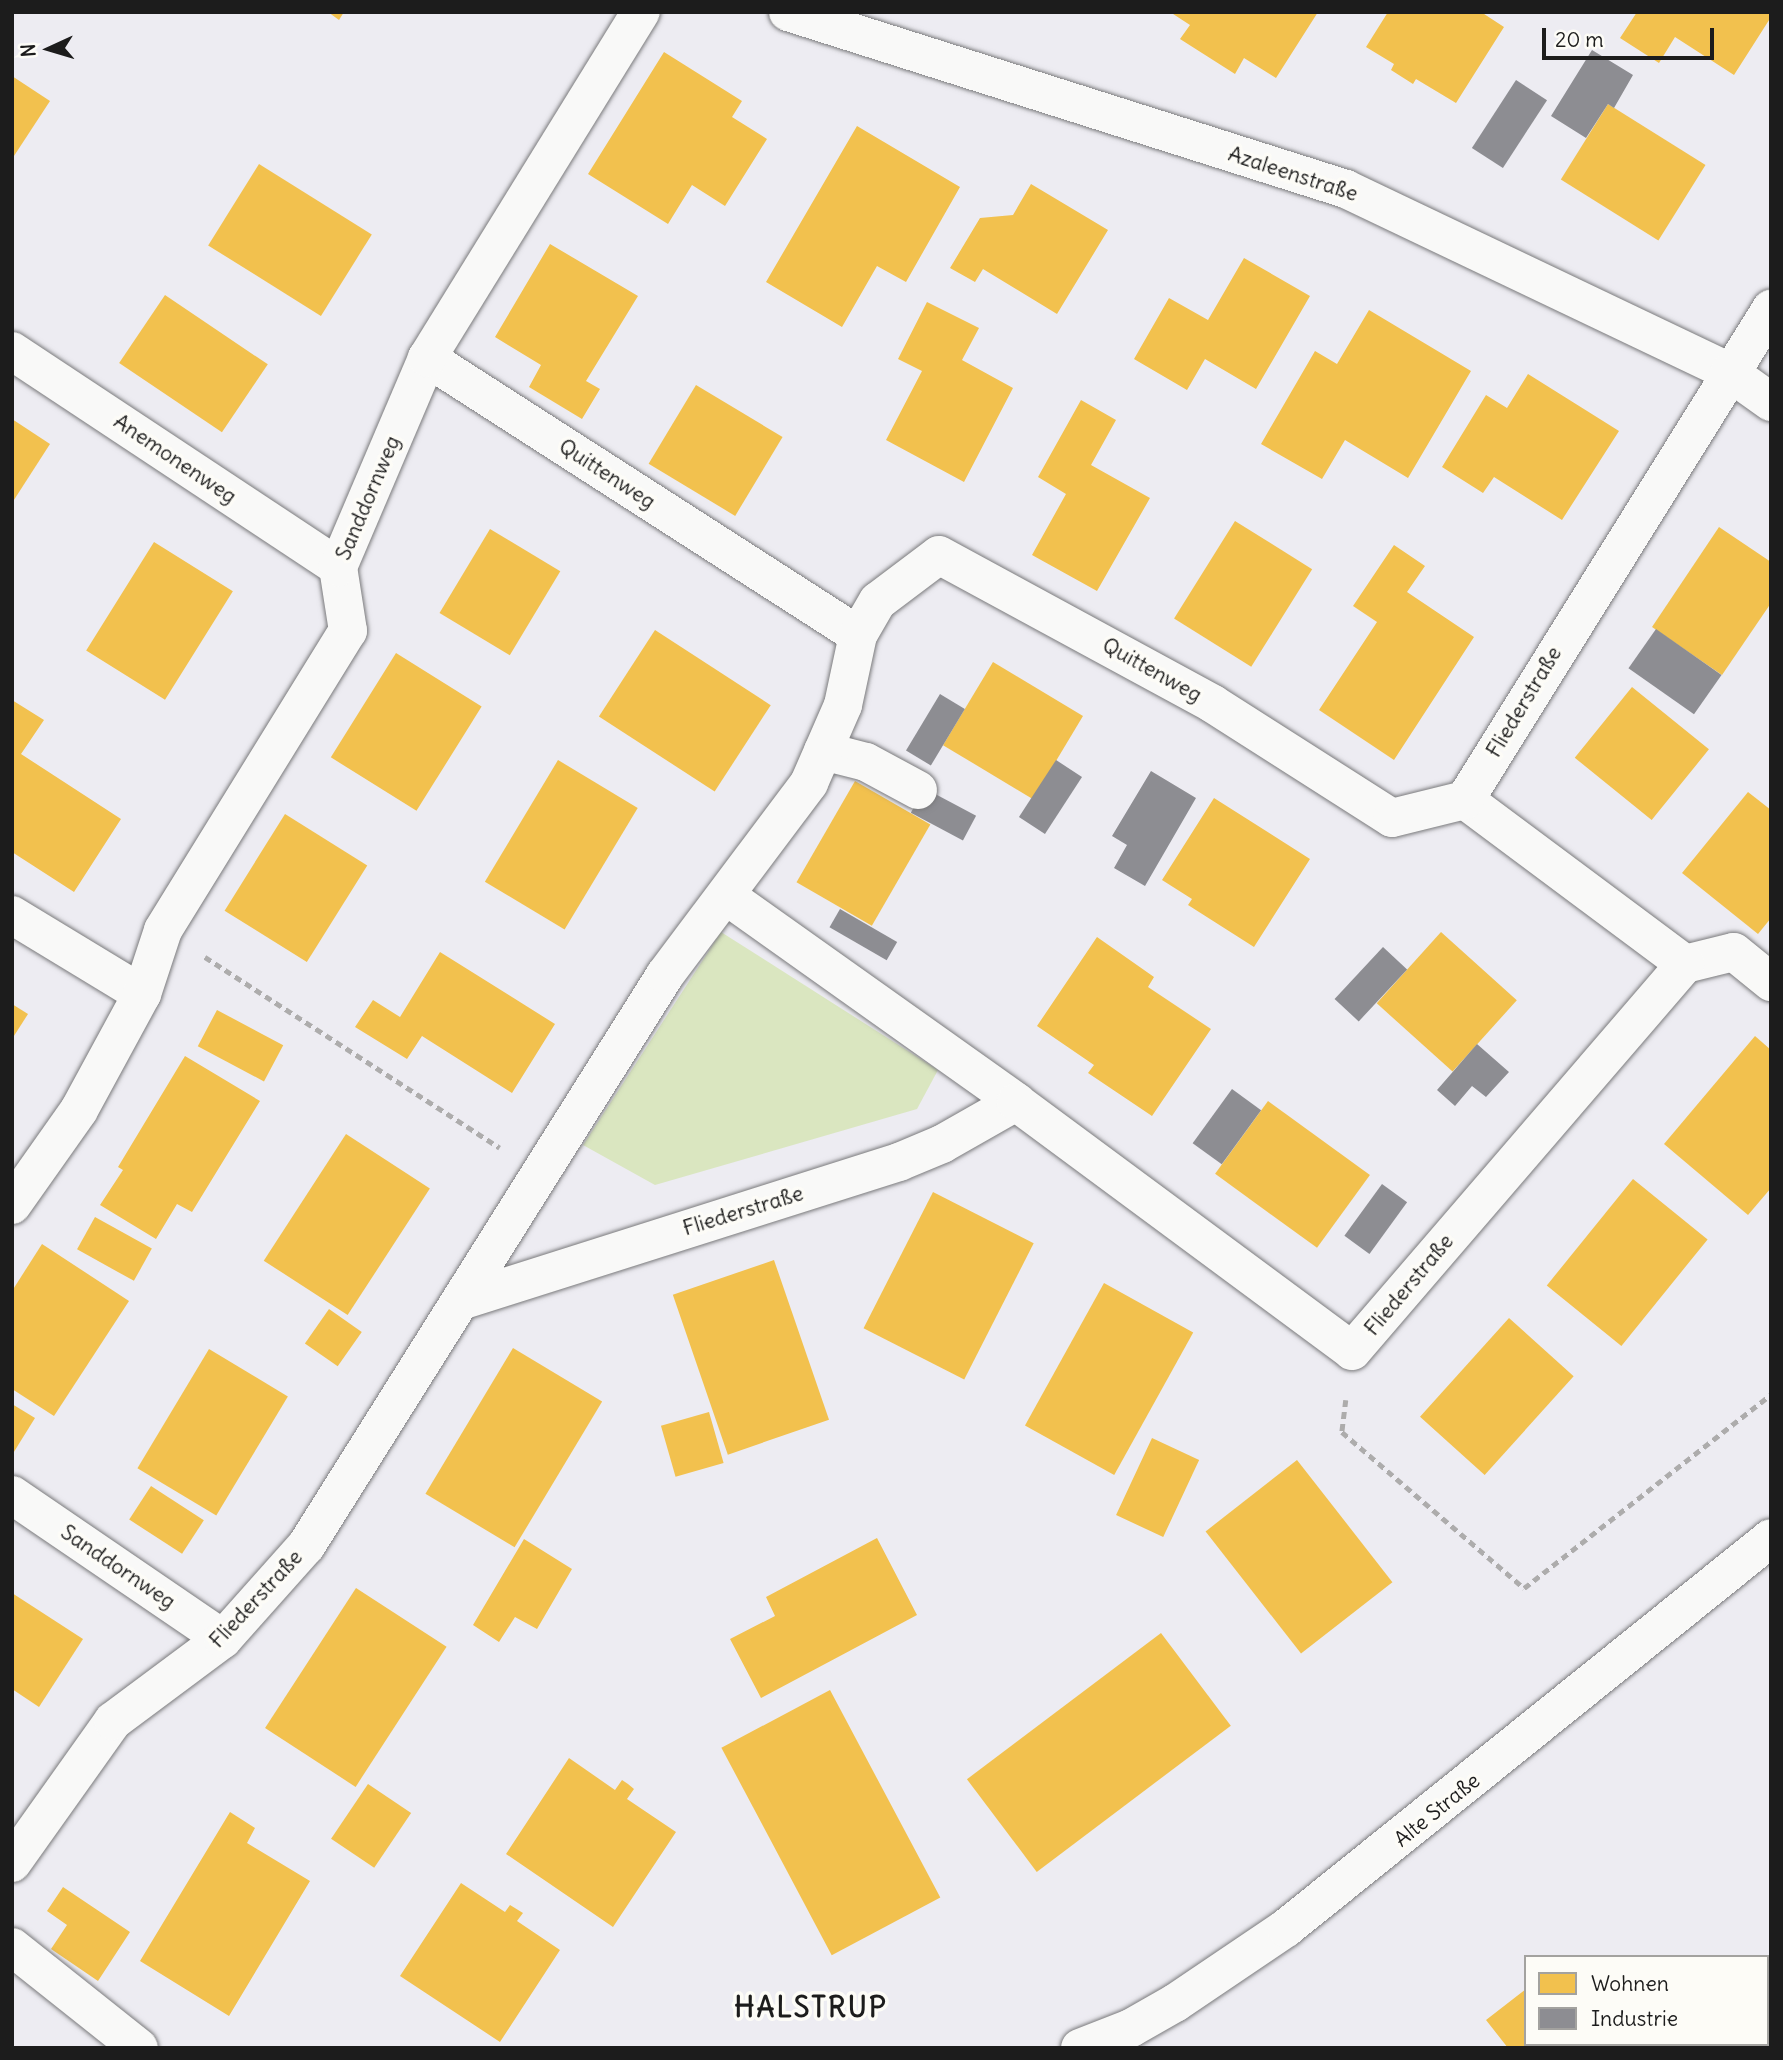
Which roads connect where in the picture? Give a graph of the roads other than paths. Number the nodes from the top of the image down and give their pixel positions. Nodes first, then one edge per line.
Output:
1 (641, 12) edge
2 (788, 12) edge
3 (1771, 309) edge
4 (12, 351) edge
5 (427, 358) junction
6 (1729, 372) junction
7 (1771, 402) edge
8 (338, 567) junction
9 (858, 635) junction
10 (823, 751) junction
11 (918, 790) dead end
12 (1465, 800) junction
13 (728, 897) junction
14 (12, 915) edge
15 (1685, 964) junction
16 (665, 975) joint
17 (1771, 982) edge
18 (142, 994) junction
19 (1016, 1101) junction
20 (12, 1205) edge
21 (461, 1301) junction
22 (12, 1495) edge
23 (1771, 1538) edge
24 (223, 1639) junction
25 (12, 1863) edge
26 (12, 1947) edge
27 (139, 2048) edge
28 (1080, 2048) edge

1 - 5 street, Sanddornweg
2 - 6 street, Azaleenstraße
3 - 6 street, Fliederstraße
4 - 8 street, Anemonenweg
5 - 8 street, Sanddornweg
5 - 9 street, Quittenweg
6 - 7 street, Azaleenstraße
6 - 12 street, Fliederstraße
8 - 18 street, Sanddornweg
9 - 10 street, Quittenweg
9 - 12 street, Quittenweg
10 - 11 street
10 - 13 street, Quittenweg
12 - 15 street
13 - 16 street, Quittenweg
13 - 19 street, Fliederstraße
14 - 18 street
15 - 17 street
15 - 19 street, Fliederstraße
16 - 21 street, Fliederstraße
18 - 20 street, Sanddornweg
19 - 21 street, Fliederstraße
21 - 24 street, Fliederstraße
22 - 24 street, Sanddornweg
23 - 28 street, Alte Straße
24 - 25 street, Fliederstraße
26 - 27 street

